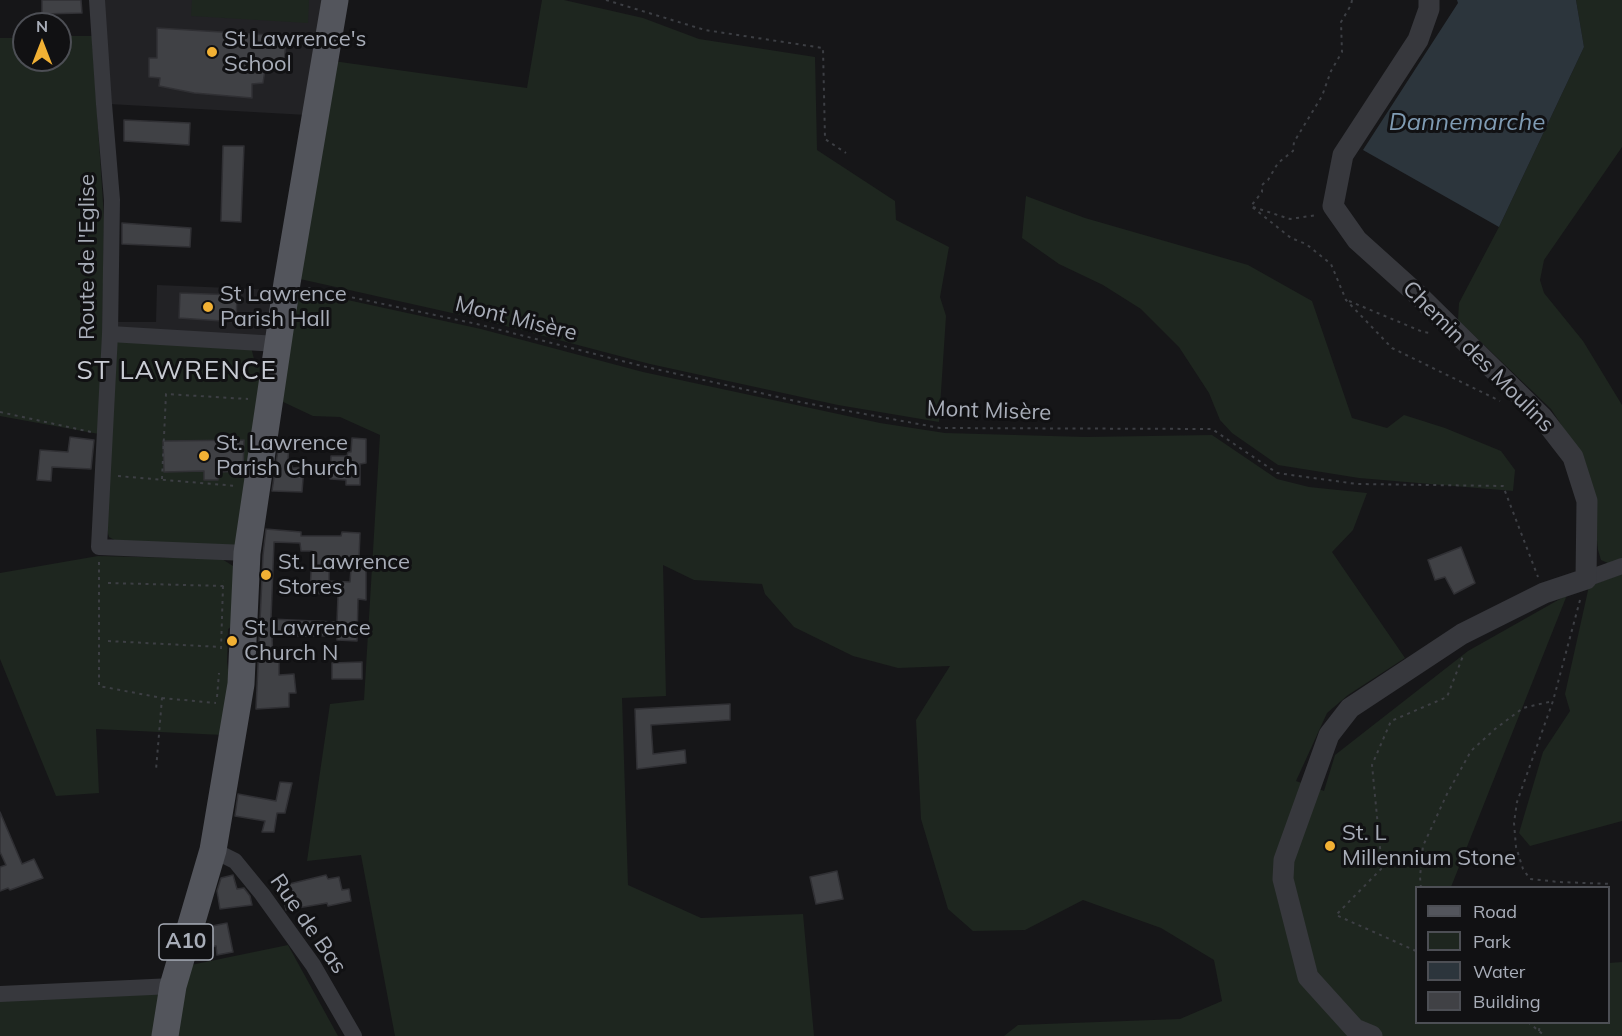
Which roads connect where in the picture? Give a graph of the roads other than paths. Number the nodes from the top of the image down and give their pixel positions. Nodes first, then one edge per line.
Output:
1 (98, 0) edge
2 (335, 0) edge
3 (1429, 0) edge
4 (110, 334) junction
5 (278, 344) junction
6 (239, 553) junction
7 (1622, 566) edge
8 (1586, 579) junction
9 (213, 850) junction
10 (173, 986) junction
11 (0, 994) edge
12 (165, 1036) edge
13 (354, 1036) edge
14 (1372, 1036) edge

1 - 4 street, Route de l'Eglise
2 - 5 main road, A10
3 - 8 street, Chemin des Moulins
4 - 5 street
4 - 6 street, Route de l'Eglise
5 - 6 main road, A10
6 - 9 main road, A10
7 - 8 street
8 - 14 street
9 - 10 main road, A10
9 - 13 street, Rue de Bas
10 - 11 street
10 - 12 main road, A10

